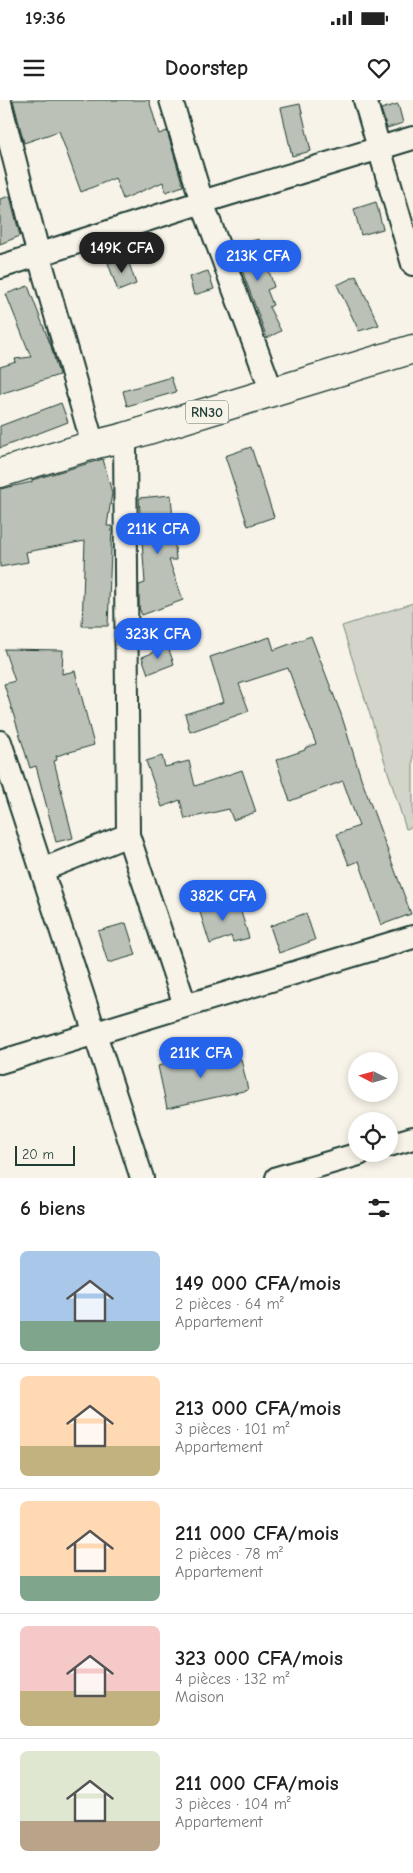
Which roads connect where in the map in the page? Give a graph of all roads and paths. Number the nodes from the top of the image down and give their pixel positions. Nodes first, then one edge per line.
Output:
1 (171, 100) edge
2 (365, 100) edge
3 (0, 103) edge
4 (413, 138) edge
5 (380, 148) junction
6 (202, 202) junction
7 (39, 256) junction
8 (413, 264) edge
9 (0, 267) edge
10 (413, 349) edge
11 (272, 392) junction
12 (125, 437) junction
13 (93, 445) junction
14 (0, 473) edge
15 (0, 742) edge
16 (128, 835) junction
17 (42, 870) junction
18 (413, 937) edge
19 (185, 1005) junction
20 (95, 1034) junction
21 (0, 1062) edge
22 (413, 1138) edge
23 (398, 1142) edge
24 (348, 1157) edge
25 (142, 1178) edge
26 (277, 1178) edge

1 - 6 street
2 - 5 street
3 - 7 street
4 - 5 street
5 - 6 street
5 - 8 street
6 - 7 street
6 - 11 street
7 - 9 street
7 - 13 street
10 - 11 main road, RN30
11 - 12 main road, RN30
12 - 13 main road, RN30
12 - 16 street
13 - 14 main road, RN30
15 - 17 street
16 - 17 street
16 - 19 street
17 - 20 street
18 - 19 street
19 - 20 street
20 - 21 street
20 - 25 street
22 - 23 street
24 - 26 street

